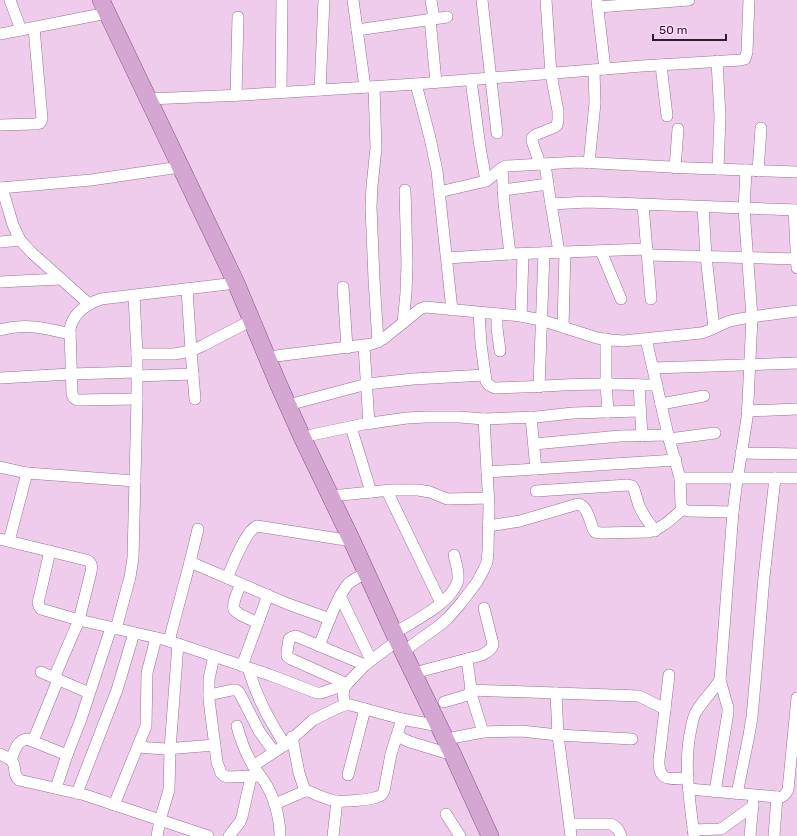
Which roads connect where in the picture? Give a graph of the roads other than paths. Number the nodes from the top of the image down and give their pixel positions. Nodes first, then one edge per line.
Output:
1 (10, 0) edge
2 (282, 0) edge
3 (324, 0) edge
4 (353, 0) edge
5 (432, 0) edge
6 (482, 0) edge
7 (546, 0) edge
8 (689, 0) edge
9 (749, 0) edge
10 (598, 4) edge
11 (104, 6) edge
12 (238, 17) dead end
13 (447, 17) dead end
14 (432, 19) junction
15 (34, 28) junction
16 (21, 30) junction
17 (357, 30) junction
18 (0, 34) edge
19 (717, 61) junction
20 (661, 65) junction
21 (599, 70) junction
22 (551, 74) junction
23 (490, 78) junction
24 (471, 80) junction
25 (436, 82) junction
26 (416, 84) junction
27 (369, 87) junction
28 (320, 90) junction
29 (281, 92) junction
30 (236, 95) junction
31 (148, 99) junction
32 (666, 116) dead end
33 (0, 125) edge
34 (761, 128) dead end
35 (678, 129) dead end
36 (497, 133) dead end
37 (589, 163) junction
38 (543, 164) junction
39 (180, 167) junction
40 (502, 168) junction
41 (675, 168) junction
42 (718, 169) junction
43 (746, 170) junction
44 (758, 171) junction
45 (797, 172) edge
46 (486, 181) junction
47 (548, 184) junction
48 (1, 188) edge
49 (405, 190) dead end
50 (503, 190) junction
51 (440, 192) junction
52 (551, 204) junction
53 (643, 205) junction
54 (703, 207) junction
55 (744, 209) junction
56 (795, 210) edge
57 (20, 240) junction
58 (0, 242) edge
59 (601, 251) junction
60 (562, 252) junction
61 (647, 252) junction
62 (544, 253) junction
63 (510, 254) junction
64 (523, 254) junction
65 (706, 256) junction
66 (447, 258) junction
67 (747, 258) junction
68 (796, 259) edge
69 (797, 268) edge
70 (61, 279) junction
71 (0, 282) edge
72 (236, 283) junction
73 (343, 287) dead end
74 (187, 289) junction
75 (134, 296) junction
76 (621, 299) dead end
77 (651, 299) dead end
78 (89, 304) junction
79 (452, 310) junction
80 (797, 311) edge
81 (479, 313) junction
82 (496, 314) junction
83 (521, 316) junction
84 (752, 318) junction
85 (252, 320) junction
86 (541, 320) junction
87 (403, 323) junction
88 (563, 327) junction
89 (714, 328) junction
90 (0, 330) edge
91 (70, 334) junction
92 (646, 339) junction
93 (606, 340) junction
94 (378, 342) junction
95 (364, 346) junction
96 (347, 348) junction
97 (190, 351) junction
98 (500, 351) dead end
99 (137, 354) junction
100 (268, 357) junction
101 (797, 363) edge
102 (750, 364) junction
103 (653, 368) junction
104 (71, 374) junction
105 (137, 374) junction
106 (193, 374) junction
107 (485, 375) junction
108 (0, 378) edge
109 (367, 384) junction
110 (606, 384) junction
111 (657, 384) junction
112 (639, 385) junction
113 (539, 387) junction
114 (704, 396) dead end
115 (137, 399) junction
116 (196, 399) dead end
117 (661, 404) junction
118 (288, 405) junction
119 (797, 409) edge
120 (640, 411) junction
121 (748, 411) junction
122 (608, 412) junction
123 (531, 417) junction
124 (484, 419) junction
125 (370, 424) junction
126 (351, 427) junction
127 (715, 432) dead end
128 (642, 436) junction
129 (302, 437) junction
130 (669, 437) junction
131 (534, 444) junction
132 (742, 453) junction
133 (797, 454) edge
134 (676, 460) junction
135 (0, 467) edge
136 (536, 469) junction
137 (487, 472) junction
138 (27, 473) junction
139 (680, 478) junction
140 (737, 478) junction
141 (775, 478) junction
142 (797, 478) edge
143 (135, 481) junction
144 (536, 490) dead end
145 (387, 491) junction
146 (371, 492) junction
147 (331, 496) junction
148 (489, 498) junction
149 (683, 509) junction
150 (733, 512) junction
151 (488, 526) junction
152 (198, 529) dead end
153 (655, 531) junction
154 (4, 540) edge
155 (352, 541) junction
156 (50, 551) junction
157 (454, 555) dead end
158 (190, 562) junction
159 (367, 573) junction
160 (227, 578) junction
161 (240, 584) junction
162 (268, 595) junction
163 (340, 596) junction
164 (441, 603) junction
165 (484, 608) dead end
166 (79, 620) junction
167 (330, 620) junction
168 (258, 623) junction
169 (114, 628) junction
170 (134, 633) junction
171 (156, 638) junction
172 (399, 641) junction
173 (174, 643) junction
174 (319, 646) junction
175 (214, 656) junction
176 (467, 659) junction
177 (368, 663) junction
178 (245, 667) junction
179 (41, 672) dead end
180 (414, 673) junction
181 (669, 675) dead end
182 (56, 679) junction
183 (720, 680) junction
184 (347, 684) junction
185 (470, 692) junction
186 (89, 693) junction
187 (556, 693) junction
188 (209, 695) junction
189 (797, 698) edge
190 (444, 702) dead end
191 (344, 705) junction
192 (365, 709) junction
193 (665, 709) junction
194 (402, 719) junction
195 (236, 726) dead end
196 (483, 732) junction
197 (442, 733) junction
198 (558, 735) junction
199 (397, 736) junction
200 (632, 738) dead end
201 (33, 741) junction
202 (288, 741) junction
203 (215, 746) junction
204 (138, 747) junction
205 (170, 749) junction
206 (274, 752) junction
207 (0, 754) edge
208 (67, 755) junction
209 (454, 756) junction
210 (794, 758) edge
211 (11, 760) junction
212 (255, 773) junction
213 (348, 775) dead end
214 (689, 784) junction
215 (56, 788) junction
216 (305, 791) junction
217 (715, 792) junction
218 (77, 793) junction
219 (737, 794) junction
220 (777, 797) junction
221 (337, 801) junction
222 (753, 801) junction
223 (275, 804) junction
224 (114, 805) junction
225 (446, 814) dead end
226 (160, 820) junction
227 (570, 824) junction
228 (694, 833) edge
229 (157, 836) edge
230 (208, 836) edge
231 (229, 836) edge
232 (280, 836) edge
233 (333, 836) edge
234 (460, 836) edge
235 (490, 836) edge
236 (571, 836) edge
237 (621, 836) edge
238 (750, 836) edge
239 (774, 836) edge

1 - 16 street
2 - 29 street
3 - 28 street
4 - 17 street
5 - 14 street
6 - 23 street
7 - 22 street
8 - 10 street
9 - 19 street
10 - 21 street
11 - 15 street
11 - 31 main road
12 - 30 street
13 - 14 street
14 - 17 street
14 - 25 street
15 - 16 street
15 - 33 street
16 - 18 street
17 - 27 street
19 - 20 street
19 - 42 street
20 - 21 street
20 - 32 street
21 - 22 street
21 - 37 street
22 - 23 street
22 - 38 street
23 - 24 street
23 - 36 street
24 - 25 street
24 - 46 street
25 - 26 street
26 - 27 street
26 - 51 street
27 - 28 street
27 - 94 street
28 - 29 street
29 - 30 street
30 - 31 street
31 - 39 main road
34 - 44 street
35 - 41 street
37 - 38 street
37 - 41 street
38 - 40 street
38 - 47 street
39 - 48 street
39 - 72 main road
40 - 46 street
40 - 50 street
41 - 42 street
42 - 43 street
43 - 44 street
43 - 55 street
44 - 45 street
46 - 51 street
47 - 50 street
47 - 52 street
48 - 57 street
49 - 87 street
50 - 63 street
51 - 66 street
52 - 53 street
52 - 60 street
53 - 54 street
53 - 61 street
54 - 55 street
54 - 65 street
55 - 56 street
55 - 67 street
56 - 68 street
57 - 58 street
57 - 70 street
59 - 60 street
59 - 61 street
59 - 76 street
60 - 62 street
60 - 88 street
61 - 65 street
61 - 77 street
62 - 64 street
62 - 86 street
63 - 64 street
63 - 66 street
64 - 83 street
65 - 67 street
65 - 89 street
66 - 79 street
67 - 68 street
67 - 84 street
68 - 69 street
70 - 71 street
70 - 78 street
72 - 74 street
72 - 85 main road
73 - 96 street
74 - 75 street
74 - 97 street
75 - 78 street
75 - 99 street
78 - 91 street
79 - 81 street
79 - 87 street
80 - 84 street
81 - 82 street
81 - 107 street
82 - 83 street
82 - 98 street
83 - 86 street
84 - 89 street
84 - 102 street
85 - 97 street
85 - 100 main road
86 - 88 street
86 - 113 street
87 - 94 street
88 - 93 street
89 - 92 street
90 - 91 street
91 - 104 street
92 - 93 street
92 - 103 street
93 - 110 street
94 - 95 street
95 - 96 street
95 - 109 street
96 - 100 street
97 - 99 street
97 - 106 street
99 - 105 street
100 - 118 main road
101 - 102 street
102 - 103 street
102 - 121 street
103 - 111 street
104 - 105 street
104 - 108 street
104 - 115 street
105 - 106 street
105 - 115 street
106 - 116 street
107 - 109 street
107 - 113 street
109 - 118 street
109 - 125 street
110 - 112 street
110 - 113 street
110 - 122 street
111 - 112 street
111 - 117 street
112 - 120 street
114 - 117 street
115 - 143 street
117 - 130 street
118 - 129 main road
119 - 121 street
120 - 122 street
120 - 128 street
121 - 132 street
122 - 123 street
123 - 124 street
123 - 131 street
124 - 125 street
124 - 137 street
125 - 126 street
126 - 129 street
126 - 146 street
127 - 130 street
128 - 130 street
128 - 131 street
129 - 147 main road
130 - 134 street
131 - 136 street
132 - 133 street
132 - 140 street
134 - 136 street
134 - 139 street
135 - 138 street
136 - 137 street
137 - 148 street
138 - 143 street
138 - 154 street
139 - 140 street
139 - 149 street
140 - 141 street
140 - 150 street
141 - 142 street
141 - 219 street
143 - 169 street
144 - 153 street
145 - 146 street
145 - 148 street
145 - 164 street
146 - 147 street
147 - 155 main road
148 - 151 street
149 - 150 street
149 - 153 street
150 - 183 street
151 - 153 street
151 - 172 street
152 - 158 street
154 - 156 street
155 - 159 main road
155 - 160 street
156 - 166 street
156 - 166 street
157 - 164 street
158 - 160 street
158 - 173 street
159 - 163 street
159 - 172 main road
160 - 161 street
161 - 162 street
161 - 168 street
162 - 167 street
162 - 168 street
163 - 167 street
163 - 177 street
164 - 172 street
165 - 176 street
166 - 169 street
166 - 182 street
167 - 174 street
168 - 178 street
169 - 170 street
169 - 186 street
170 - 171 street
170 - 218 street
171 - 173 street
171 - 204 street
172 - 177 street
172 - 180 main road
173 - 175 street
173 - 205 street
174 - 177 street
174 - 184 street
175 - 178 street
175 - 188 street
176 - 180 street
176 - 185 street
177 - 184 street
178 - 184 street
178 - 202 street
179 - 182 street
180 - 197 main road
181 - 193 street
182 - 186 street
182 - 201 street
183 - 214 street
183 - 217 street
184 - 191 street
185 - 187 street
185 - 190 street
185 - 196 street
186 - 208 street
187 - 193 street
187 - 198 street
188 - 203 street
188 - 206 street
189 - 210 street
191 - 192 street
191 - 202 street
192 - 194 street
192 - 213 street
193 - 214 street
194 - 197 street
194 - 199 street
195 - 212 street
196 - 197 street
196 - 198 street
197 - 209 main road
198 - 200 street
198 - 227 street
199 - 209 street
199 - 221 street
201 - 208 street
201 - 211 street
202 - 206 street
202 - 216 street
203 - 205 street
203 - 212 street
204 - 205 street
204 - 224 street
205 - 226 street
206 - 212 street
207 - 211 street
208 - 215 street
209 - 235 main road
210 - 220 street
211 - 215 street
212 - 223 street
212 - 231 street
214 - 217 street
214 - 228 street
215 - 218 street
216 - 221 street
216 - 223 street
217 - 219 street
218 - 224 street
219 - 222 street
220 - 222 street
220 - 239 street
221 - 233 street
222 - 228 street
222 - 238 street
223 - 232 street
224 - 226 street
225 - 234 street
226 - 229 street
226 - 230 street
227 - 236 street
227 - 237 street

